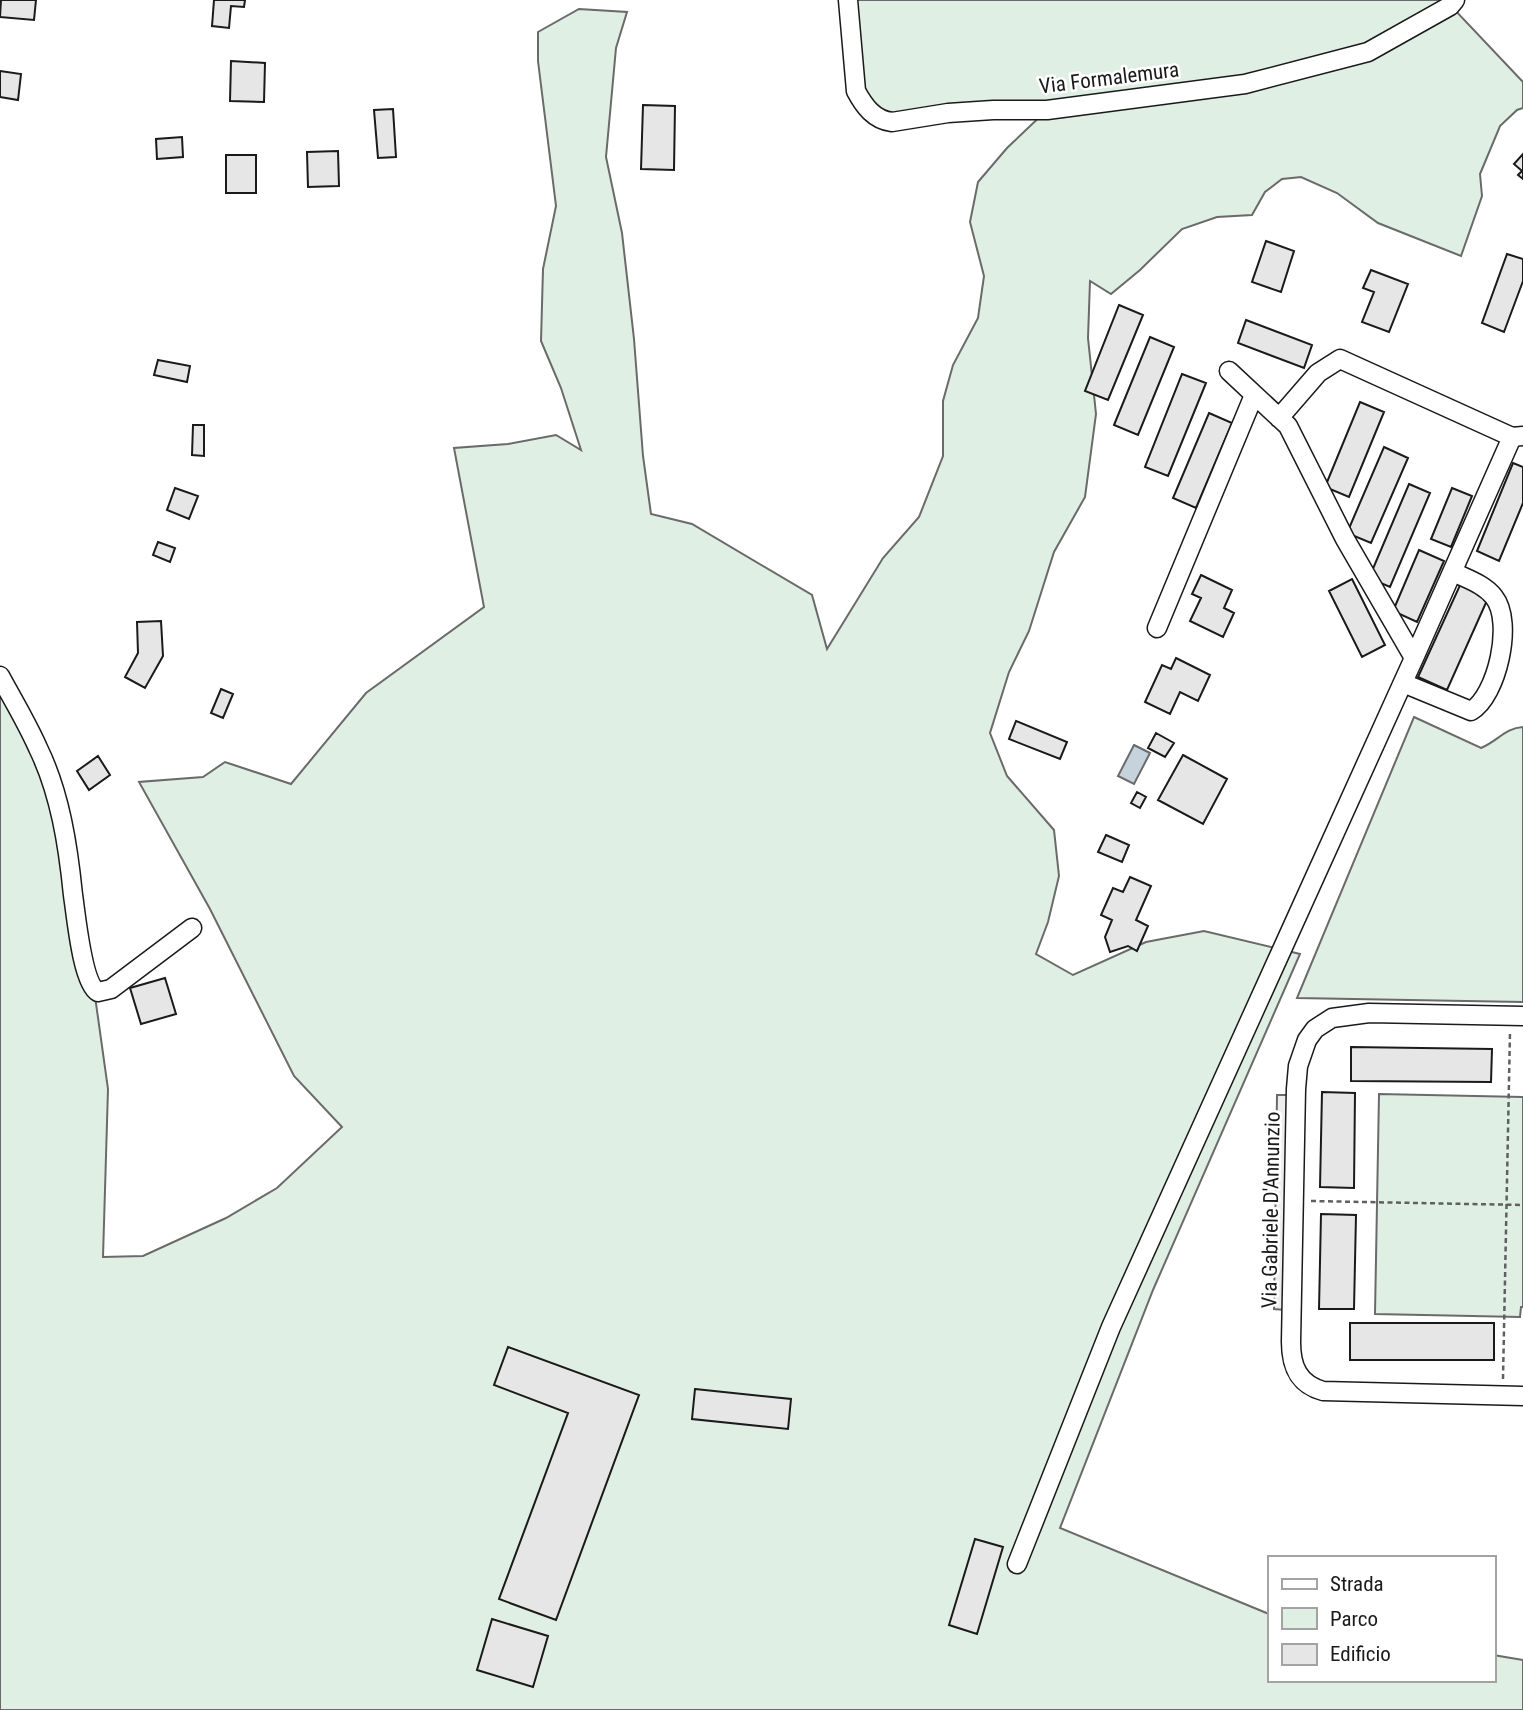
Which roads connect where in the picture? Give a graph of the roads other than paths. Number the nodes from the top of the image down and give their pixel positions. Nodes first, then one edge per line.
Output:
1 (848, 0) edge
2 (1455, 0) edge
3 (1229, 371) dead end
4 (1254, 395) junction
5 (1279, 418) junction
6 (1518, 437) edge
7 (1453, 572) junction
8 (1157, 628) dead end
9 (1414, 658) junction
10 (0, 676) edge
11 (1403, 683) junction
12 (192, 929) dead end
13 (1517, 1016) edge
14 (1523, 1396) edge
15 (1017, 1564) dead end

1 - 2 street, Via Formalemura
3 - 4 street
4 - 5 street
4 - 8 street
5 - 6 street
5 - 9 street
6 - 7 street
7 - 9 street
7 - 11 street
9 - 11 street
10 - 12 street
11 - 15 street
13 - 14 street, Via Gabriele D'Annunzio

